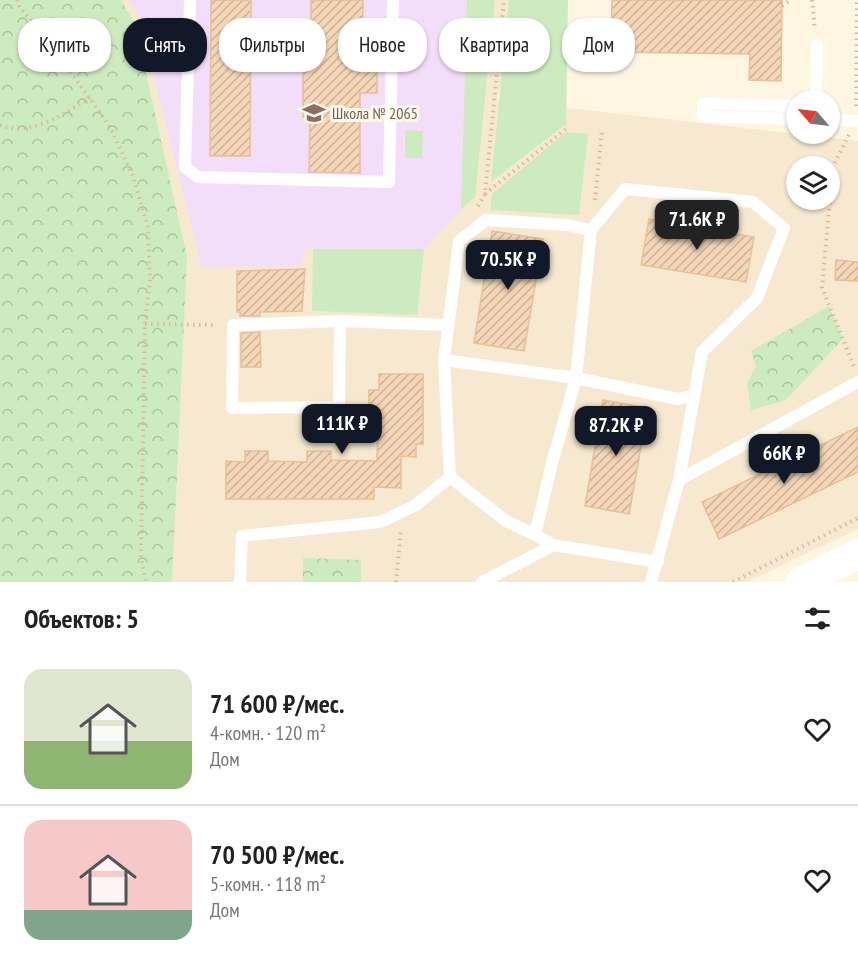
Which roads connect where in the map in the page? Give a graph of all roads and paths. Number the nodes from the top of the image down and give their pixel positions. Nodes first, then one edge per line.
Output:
1 (17, 0) edge
2 (189, 0) edge
3 (393, 0) edge
4 (504, 0) edge
5 (790, 0) edge
6 (812, 0) edge
7 (857, 0) edge
8 (782, 6) dead end
9 (817, 45) joint
10 (816, 90) edge
11 (90, 98) junction
12 (786, 106) edge
13 (786, 119) edge
14 (840, 120) edge
15 (857, 121) edge
16 (0, 125) edge
17 (566, 129) dead end
18 (603, 130) dead end
19 (485, 194) junction
20 (591, 230) junction
21 (459, 241) junction
22 (340, 321) junction
23 (145, 324) junction
24 (233, 325) junction
25 (447, 325) junction
26 (444, 360) junction
27 (576, 378) junction
28 (858, 380) edge
29 (694, 395) junction
30 (450, 477) junction
31 (679, 480) junction
32 (403, 511) junction
33 (858, 518) edge
34 (535, 535) junction
35 (554, 545) junction
36 (858, 554) edge
37 (658, 562) junction
38 (146, 582) edge
39 (240, 582) edge
40 (396, 582) edge
41 (482, 582) edge
42 (651, 582) edge
43 (733, 582) edge
44 (801, 582) edge

1 - 11 path
2 - 3 lane
4 - 19 path
5 - 8 path
6 - 9 path
7 - 15 path
9 - 10 lane
11 - 16 path
11 - 23 path
12 - 13 lane
14 - 15 lane
15 - 28 path
17 - 19 path
18 - 20 path
19 - 21 path
20 - 21 lane
20 - 27 lane
20 - 29 lane
21 - 25 lane
22 - 24 lane
22 - 24 lane
22 - 25 lane
23 - 24 path
23 - 38 path
25 - 26 lane
26 - 27 lane
26 - 30 lane
27 - 29 lane
27 - 34 lane
28 - 31 lane
29 - 31 lane
30 - 32 lane
30 - 34 lane
31 - 37 lane
32 - 39 lane
32 - 40 path
33 - 43 path
34 - 35 lane
35 - 37 lane
35 - 41 lane
36 - 44 street
37 - 42 lane

